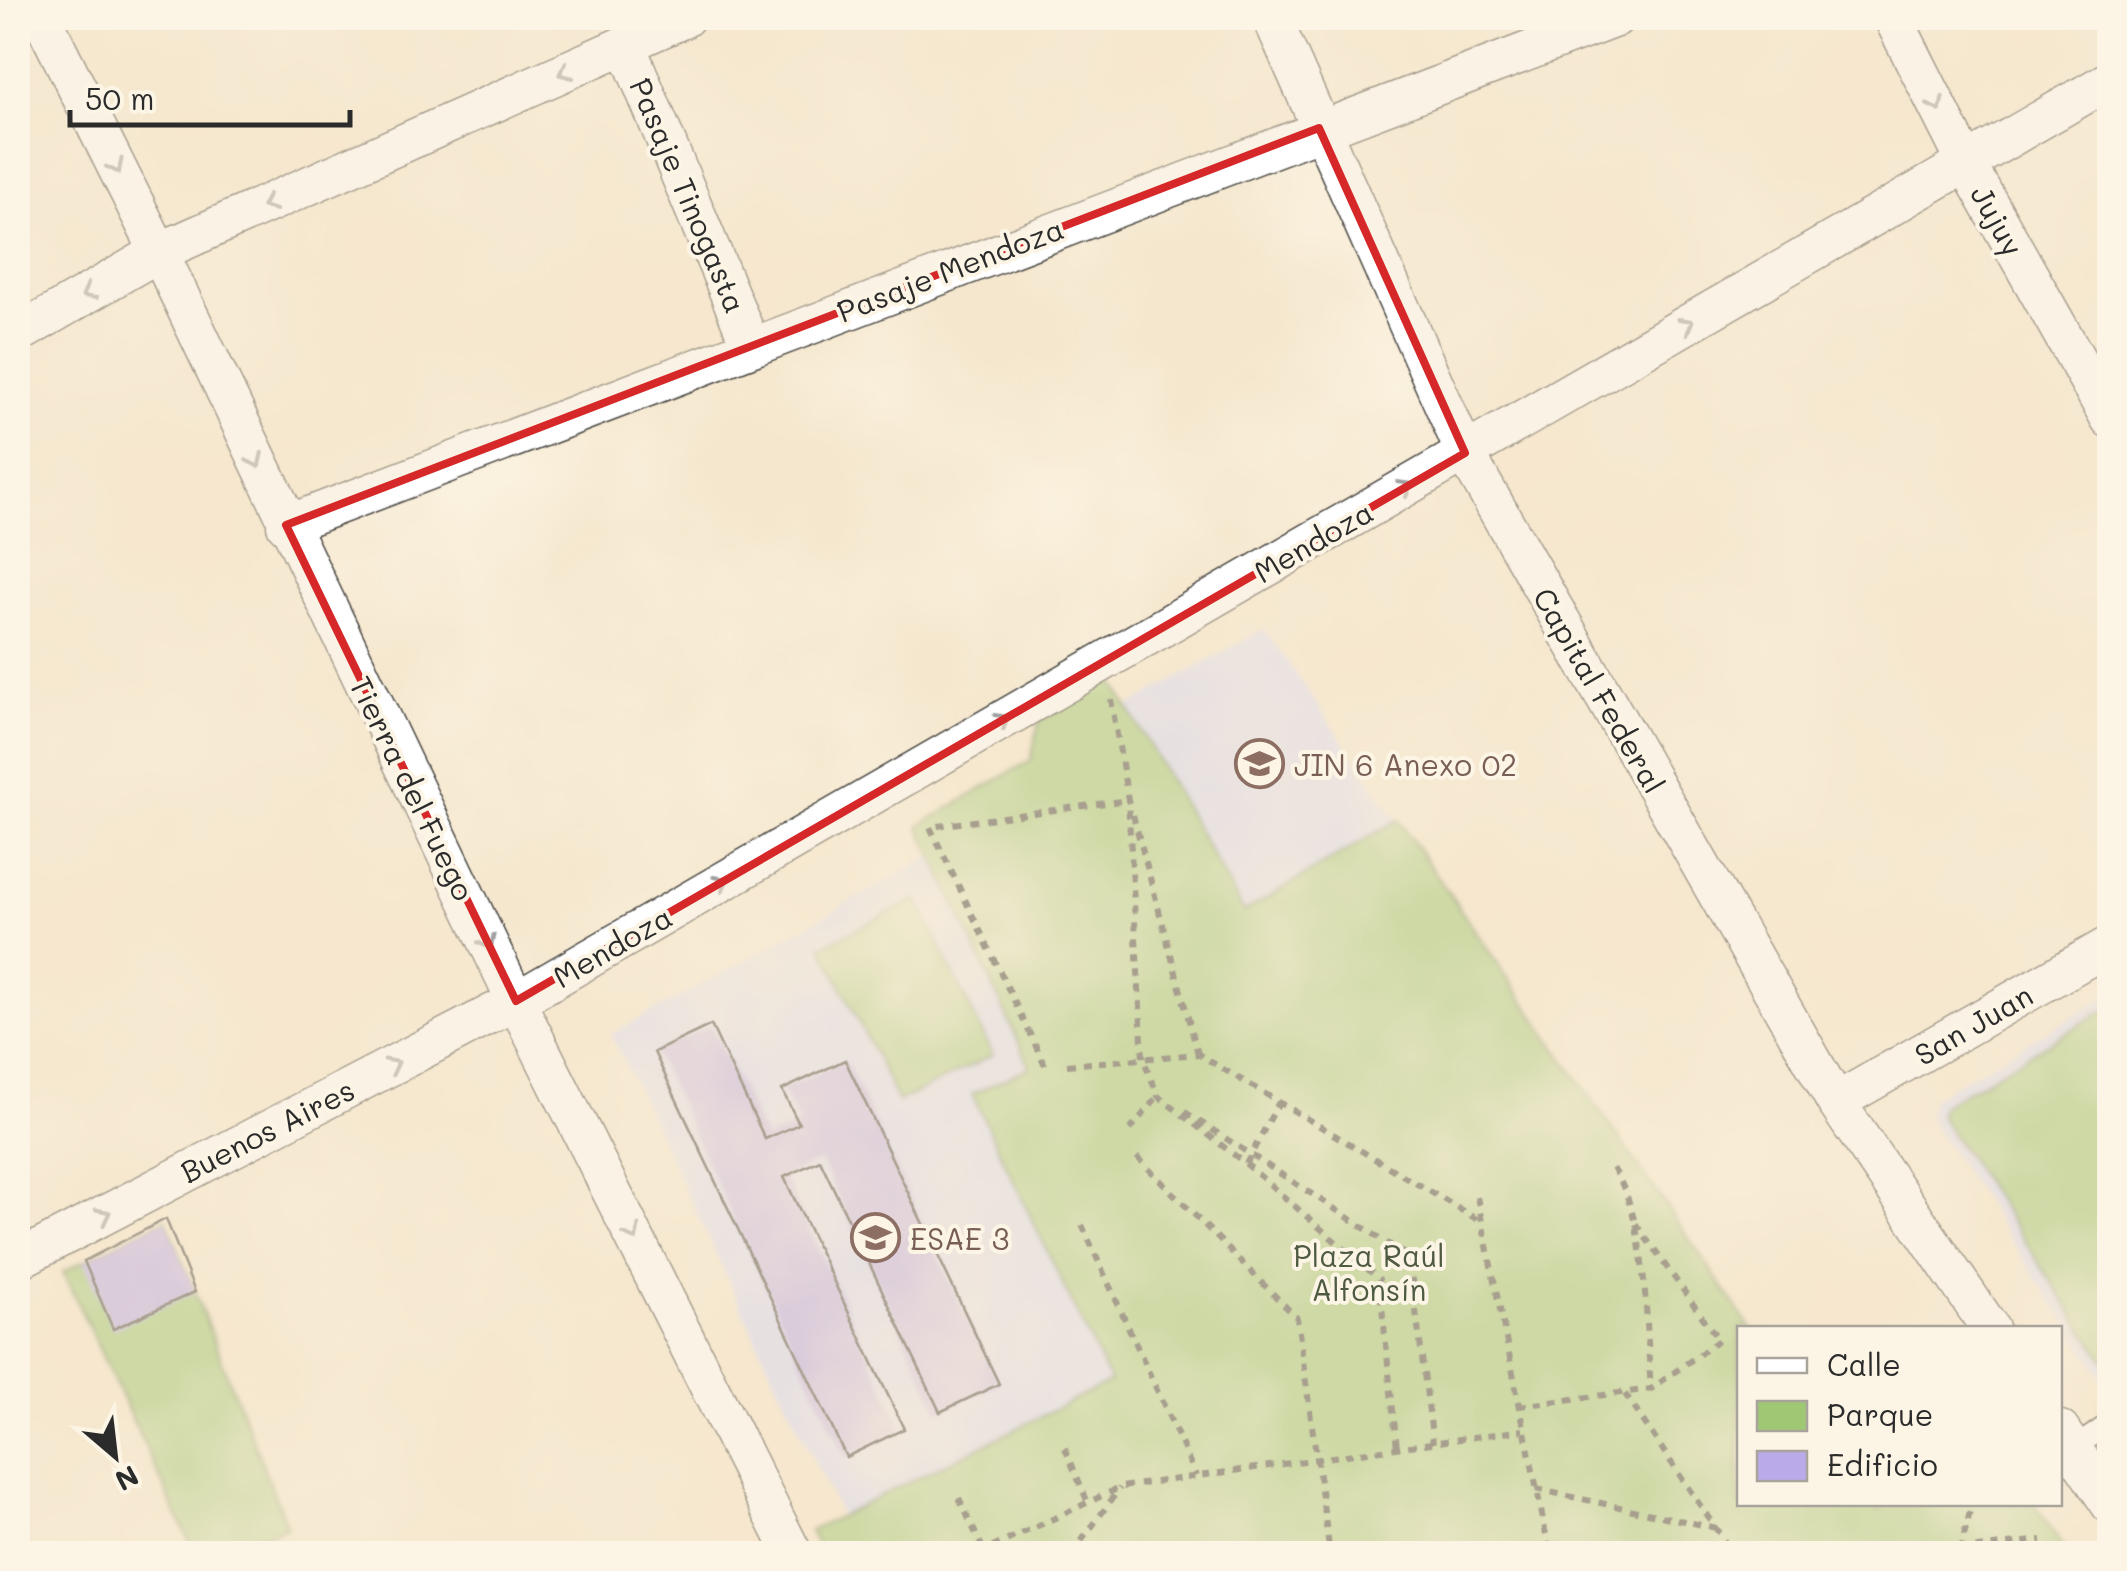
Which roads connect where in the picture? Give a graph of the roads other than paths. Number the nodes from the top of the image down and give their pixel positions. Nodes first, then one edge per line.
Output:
1 (42, 18) edge
2 (686, 18) edge
3 (1272, 18) edge
4 (1616, 18) edge
5 (1893, 18) edge
6 (626, 45) junction
7 (2110, 80) edge
8 (1318, 128) junction
9 (1966, 163) junction
10 (159, 252) junction
11 (18, 334) edge
12 (751, 346) junction
13 (2110, 419) edge
14 (1465, 453) junction
15 (286, 525) junction
16 (2110, 946) edge
17 (516, 1001) junction
18 (1836, 1102) junction
19 (18, 1260) edge
20 (1989, 1326) edge
21 (2110, 1424) edge
22 (2066, 1440) edge
23 (2110, 1504) edge
24 (793, 1554) edge

1 -> 10 street, Tierra del Fuego
2 - 6 street
3 - 8 street, Capital Federal
4 - 8 street, Pasaje Mendoza
5 -> 9 street, Jujuy
6 -> 10 street
6 - 12 street, Pasaje Tinogasta
7 - 9 street, Mendoza
8 - 12 street, Pasaje Mendoza
8 - 14 street, Capital Federal
9 - 13 street, Jujuy
14 -> 9 street, Mendoza
10 -> 11 street
10 -> 15 street, Tierra del Fuego
12 - 15 street, Pasaje Mendoza
17 -> 14 street, Mendoza
14 - 18 street, Capital Federal
15 -> 17 street, Tierra del Fuego
16 - 18 street, San Juan
19 -> 17 street, Buenos Aires
17 -> 24 street, Tierra del Fuego
18 - 20 street, Capital Federal
21 - 22 lane
22 - 23 street

